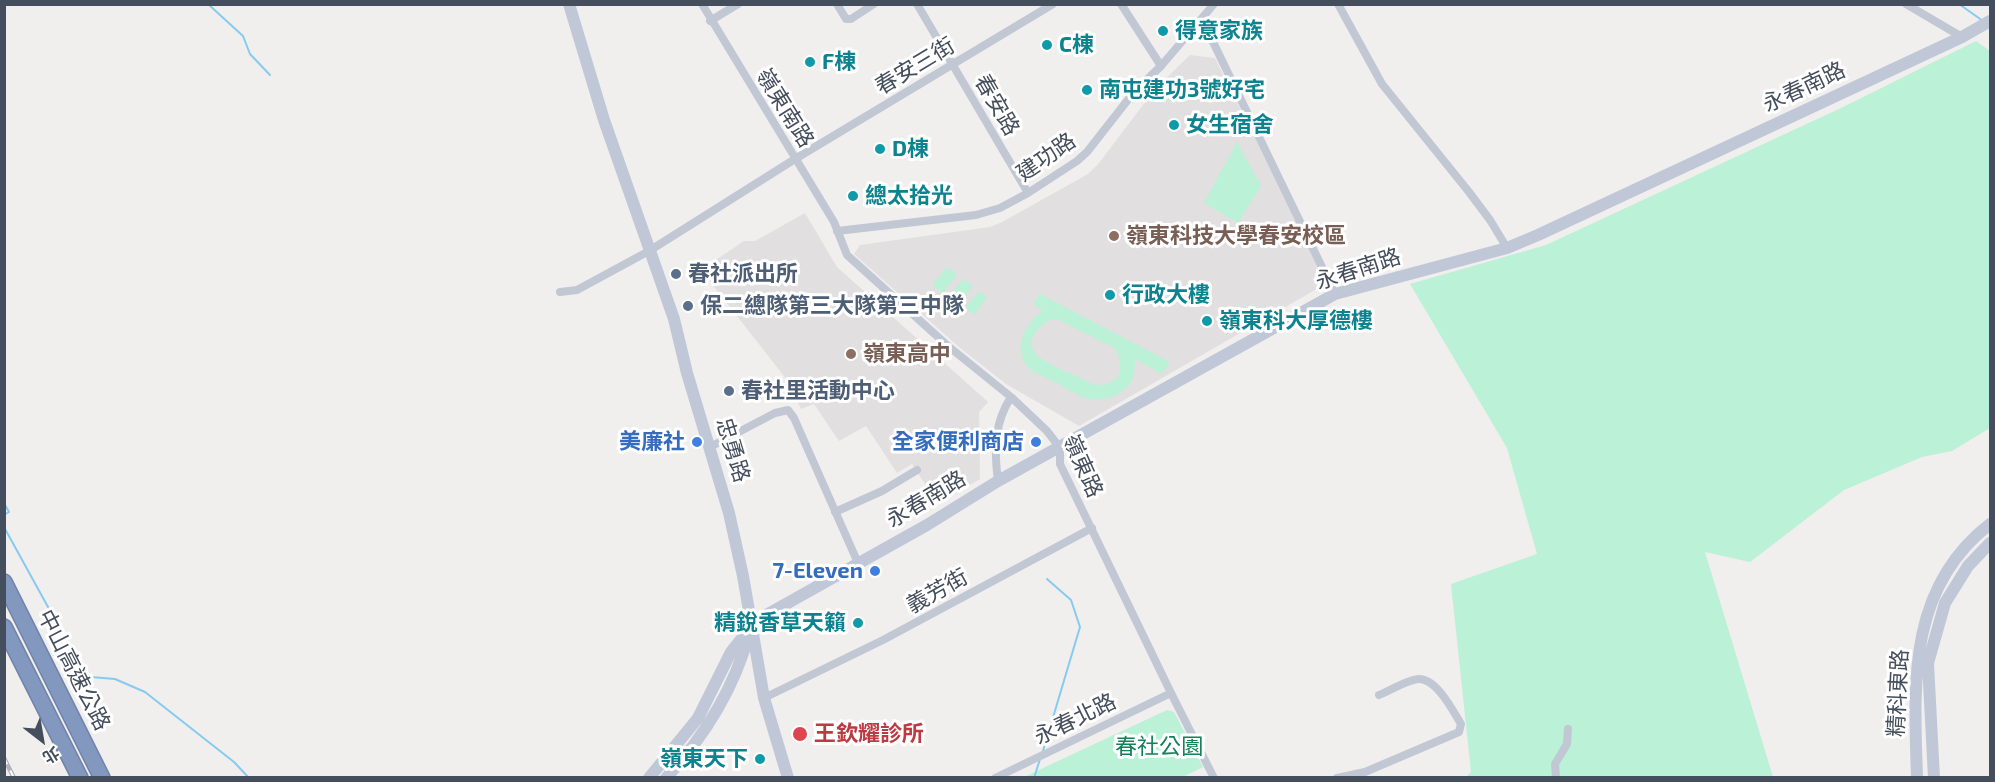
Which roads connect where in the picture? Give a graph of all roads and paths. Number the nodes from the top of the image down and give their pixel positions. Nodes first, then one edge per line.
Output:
1 (569, 4) edge
2 (702, 4) edge
3 (738, 4) edge
4 (837, 4) edge
5 (874, 4) edge
6 (917, 4) edge
7 (1053, 4) edge
8 (1121, 4) edge
9 (1338, 4) edge
10 (1906, 4) edge
11 (1213, 5) edge
12 (710, 21) junction
13 (1990, 21) edge
14 (1201, 22) junction
15 (1962, 37) junction
16 (952, 64) junction
17 (1161, 66) junction
18 (795, 159) junction
19 (1028, 193) junction
20 (837, 231) junction
21 (1507, 248) junction
22 (649, 251) junction
23 (560, 292) dead end
24 (1335, 294) junction
25 (1011, 397) junction
26 (710, 447) junction
27 (1060, 448) junction
28 (917, 470) dead end
29 (998, 481) junction
30 (835, 512) junction
31 (1990, 524) edge
32 (1092, 528) junction
33 (1990, 543) edge
34 (858, 563) junction
35 (4, 582) edge
36 (4, 627) edge
37 (751, 627) junction
38 (1171, 693) junction
39 (1379, 695) dead end
40 (764, 698) junction
41 (1568, 729) dead end
42 (80, 777) edge
43 (102, 777) edge
44 (649, 777) edge
45 (666, 777) edge
46 (788, 777) edge
47 (995, 777) edge
48 (1214, 777) edge
49 (1337, 777) edge
50 (1556, 777) edge
51 (1917, 777) edge
52 (1934, 777) edge

1 - 22 street, 忠勇路
2 - 12 street, 嶺東南路
3 - 12 street
4 - 5 street
6 - 16 street, 春安路
7 - 16 street, 春安三街
8 - 17 street
9 - 21 street
10 - 15 street
11 - 14 street, 建功路
12 - 18 street, 嶺東南路
13 - 15 street, 永春南路
14 - 17 street, 建功路
14 - 24 street
15 - 21 street, 永春南路
16 - 18 street, 春安三街
16 - 19 street, 春安路
17 - 19 street, 建功路
18 - 20 street, 嶺東南路
18 - 22 street
19 - 20 street, 建功路
20 - 25 street, 嶺東路
21 - 24 street, 永春南路
22 - 23 street
22 - 26 street, 忠勇路
24 - 27 street, 永春南路
25 - 27 street, 嶺東路
25 - 29 street
26 - 30 street
26 - 37 street, 忠勇路
27 - 29 street, 永春南路
27 - 32 street, 嶺東路
28 - 30 street
29 - 34 street, 永春南路
30 - 34 street
31 - 51 street, 精科東路
32 - 38 street, 嶺東路
32 - 40 street, 義芳街
33 - 52 street, 精科東路
34 - 37 street, 永春南路
35 - 43 highway, 中山高速公路
36 - 42 highway, 中山高速公路
37 - 40 street, 忠勇路
37 - 44 street, 永春南路
37 - 45 street
38 - 47 street, 永春北路
38 - 48 street, 嶺東路
39 - 49 street
40 - 46 street, 忠勇路
41 - 50 street

